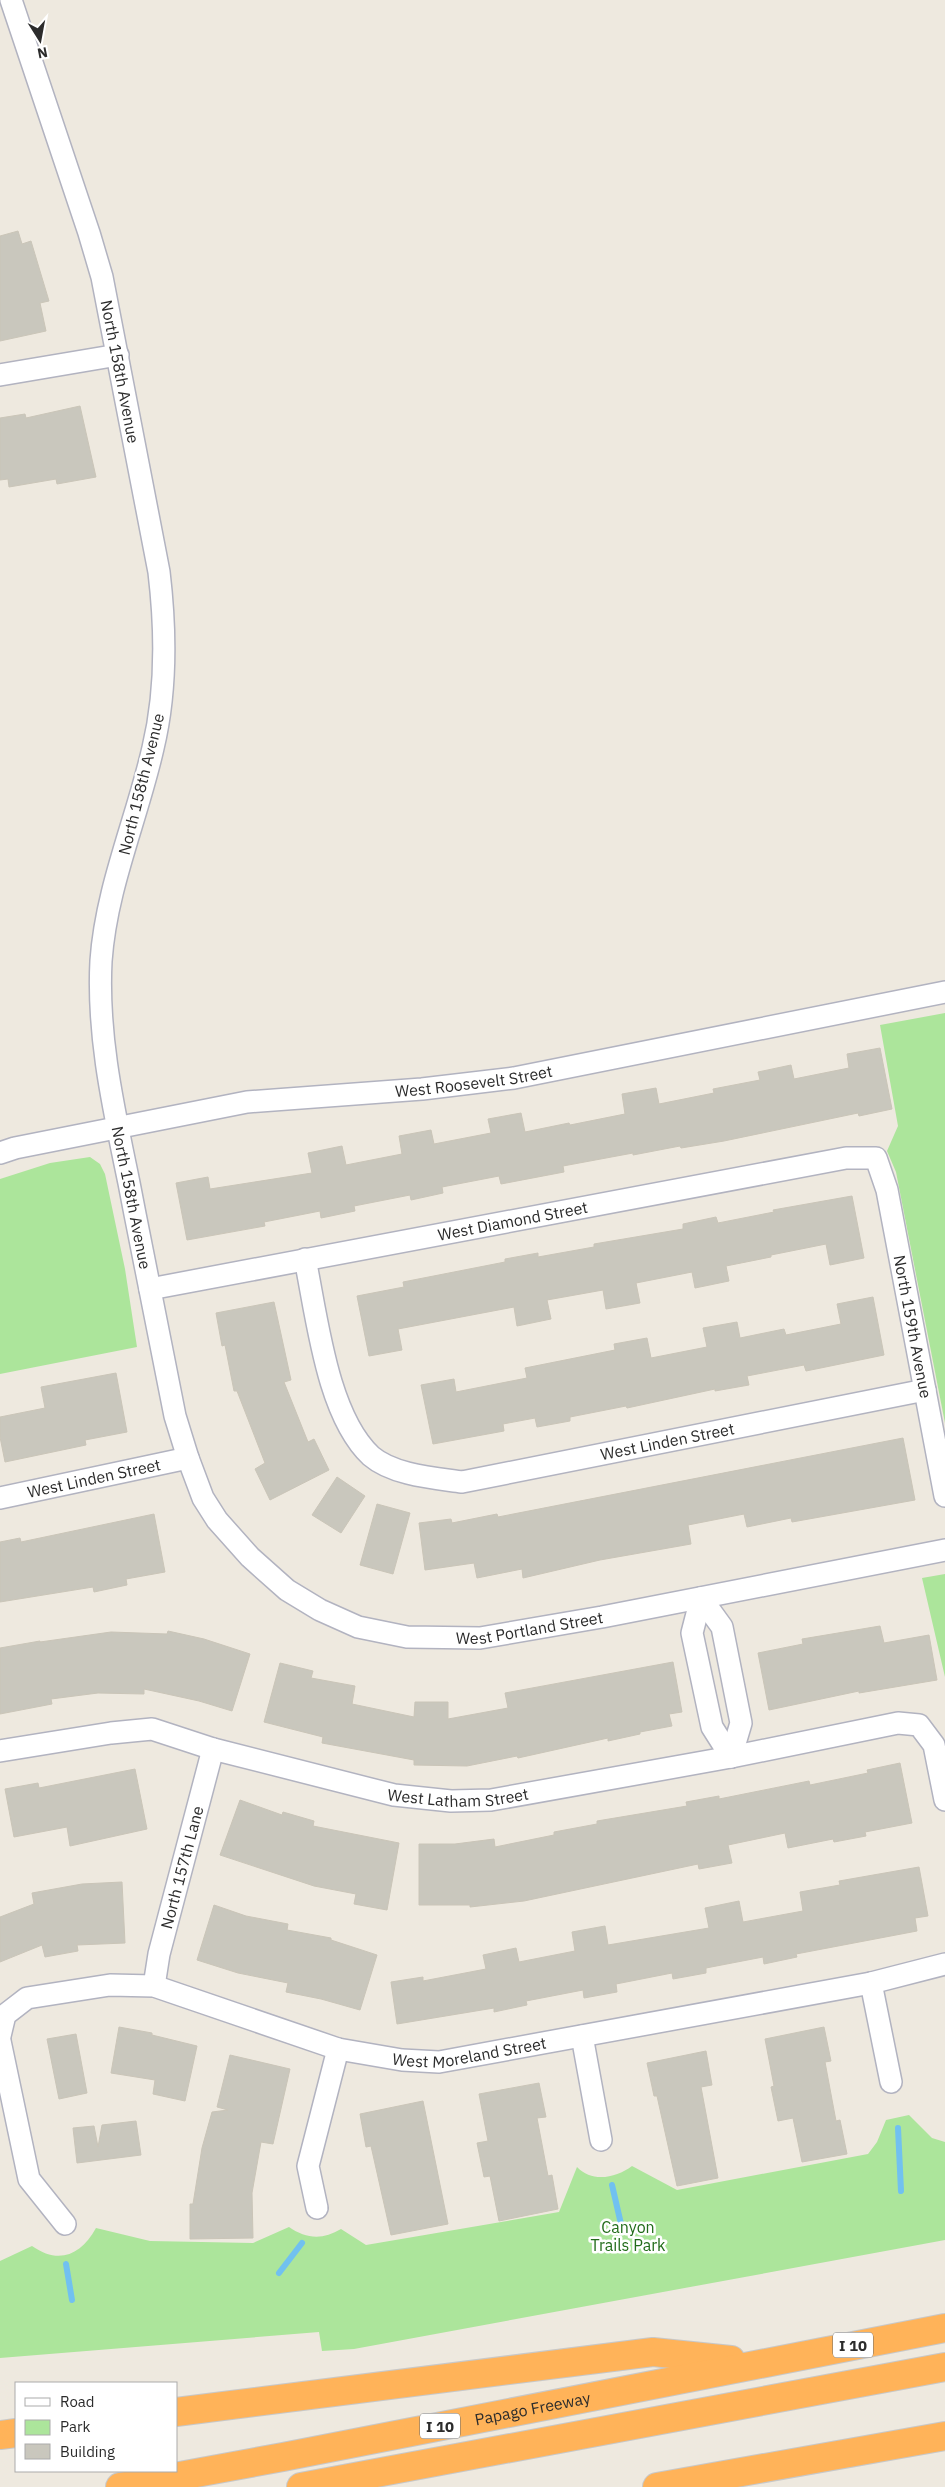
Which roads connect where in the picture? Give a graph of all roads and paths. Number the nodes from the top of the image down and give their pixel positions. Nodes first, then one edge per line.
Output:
1 (11, 0) edge
2 (118, 356) junction
3 (0, 375) edge
4 (945, 992) edge
5 (118, 1127) junction
6 (0, 1153) edge
7 (876, 1158) joint
8 (305, 1259) junction
9 (150, 1289) junction
10 (925, 1390) junction
11 (188, 1458) junction
12 (945, 1496) edge
13 (0, 1498) edge
14 (945, 1550) edge
15 (701, 1598) junction
16 (213, 1749) junction
17 (0, 1751) edge
18 (731, 1757) junction
19 (945, 1800) edge
20 (945, 1964) edge
21 (871, 1983) junction
22 (154, 1986) junction
23 (0, 2036) edge
24 (582, 2036) junction
25 (0, 2041) edge
26 (338, 2048) junction
27 (891, 2082) dead end
28 (602, 2140) dead end
29 (317, 2208) dead end
30 (65, 2224) dead end
31 (945, 2328) edge
32 (760, 2363) junction
33 (945, 2367) edge
34 (178, 2412) edge
35 (15, 2433) edge
36 (0, 2435) edge
37 (945, 2436) edge
38 (120, 2487) edge
39 (301, 2487) edge
40 (657, 2487) edge

1 - 2 street, North 158th Avenue
2 - 3 street
2 - 5 street, North 158th Avenue
4 - 5 street, West Roosevelt Street
5 - 6 street, West Roosevelt Street
5 - 9 street, North 158th Avenue
7 - 8 street, West Diamond Street
7 - 10 street, North 159th Avenue
8 - 9 street, West Diamond Street
8 - 10 street, West Linden Street
9 - 11 street, North 158th Avenue
10 - 12 street, North 159th Avenue
11 - 13 street, West Linden Street
11 - 15 street, West Portland Street
14 - 15 street, West Portland Street
15 - 18 street
15 - 18 street
16 - 17 street, West Latham Street
16 - 18 street, West Latham Street
16 - 22 street, North 157th Lane
18 - 19 street, West Latham Street
20 - 21 street, West Moreland Street
21 - 24 street, West Moreland Street
21 - 27 street
22 - 23 street, West Moreland Street
22 - 26 street, West Moreland Street
24 - 26 street, West Moreland Street
24 - 28 street
25 - 30 street
26 - 29 street
31 - 32 highway, Papago Freeway / I 10
32 - 34 highway
32 - 38 highway, Papago Freeway / I 10
33 - 39 highway
35 - 36 highway
37 - 40 highway

